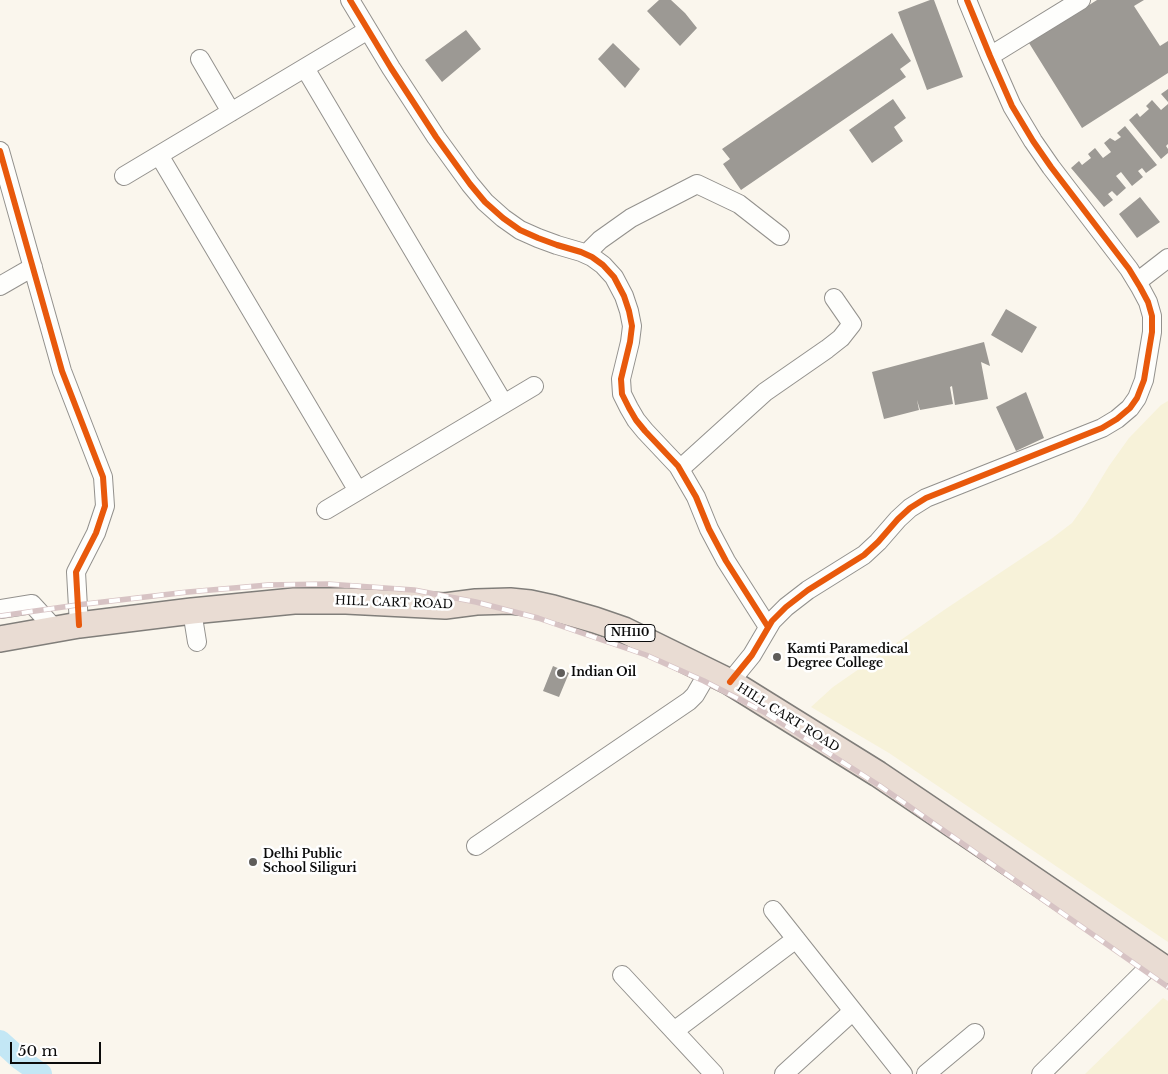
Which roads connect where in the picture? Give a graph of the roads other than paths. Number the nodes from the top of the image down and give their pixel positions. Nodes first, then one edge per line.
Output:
1 (350, 0) edge
2 (967, 0) edge
3 (1080, 0) edge
4 (368, 30) junction
5 (990, 56) junction
6 (200, 59) dead end
7 (304, 68) junction
8 (231, 112) junction
9 (0, 151) edge
10 (159, 155) junction
11 (124, 176) dead end
12 (780, 236) dead end
13 (586, 254) junction
14 (1168, 258) edge
15 (33, 267) junction
16 (1137, 282) junction
17 (0, 286) edge
18 (834, 298) dead end
19 (534, 386) dead end
20 (504, 404) junction
21 (680, 469) junction
22 (358, 491) junction
23 (326, 510) dead end
24 (0, 608) edge
25 (192, 611) junction
26 (79, 625) junction
27 (768, 627) junction
28 (54, 629) junction
29 (0, 639) edge
30 (197, 642) dead end
31 (720, 676) junction
32 (476, 846) dead end
33 (773, 910) dead end
34 (796, 939) junction
35 (1161, 967) edge
36 (622, 975) dead end
37 (853, 1011) junction
38 (674, 1030) junction
39 (975, 1033) dead end
40 (714, 1074) edge
41 (784, 1074) edge
42 (903, 1074) edge
43 (926, 1074) edge
44 (1041, 1074) edge

1 - 4 street
2 - 5 street
3 - 5 street
4 - 7 street
4 - 13 street
5 - 16 street
6 - 8 street
7 - 8 street
7 - 20 street
8 - 10 street
9 - 15 street
10 - 11 street
10 - 22 street
12 - 13 street
13 - 21 street
14 - 16 street
15 - 17 street
15 - 26 street
16 - 27 street
18 - 21 street
19 - 20 street
20 - 22 street
21 - 27 street
22 - 23 street
24 - 28 street
25 - 26 highway, HILL CART ROAD / NH110
25 - 30 street
25 - 31 highway, HILL CART ROAD / NH110
26 - 28 highway, HILL CART ROAD / NH110
27 - 31 street
28 - 29 highway, HILL CART ROAD / NH110
31 - 32 street
31 - 35 highway, HILL CART ROAD / NH110
33 - 34 street
34 - 37 street
34 - 38 street
35 - 44 street
36 - 38 street
37 - 41 street
37 - 42 street
38 - 40 street
39 - 43 street

